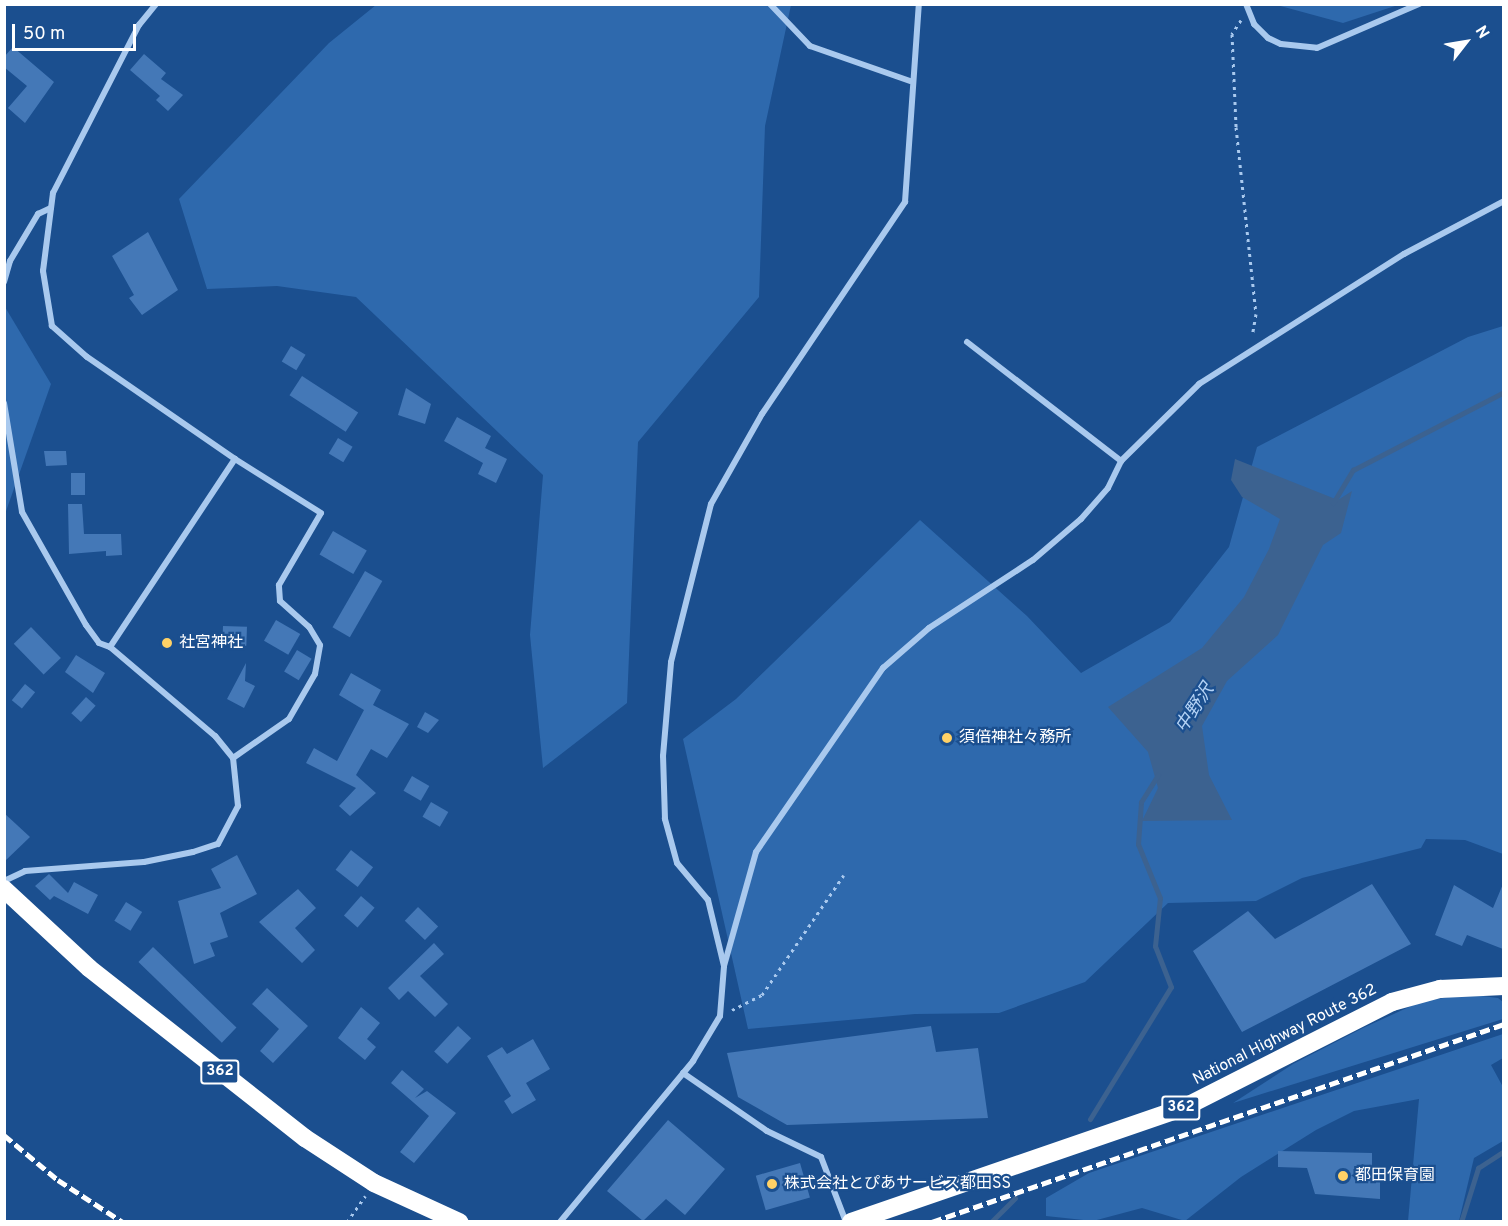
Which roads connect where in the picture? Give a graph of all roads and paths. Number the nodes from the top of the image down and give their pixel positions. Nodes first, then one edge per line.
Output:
1 (156, 4) edge
2 (770, 4) edge
3 (919, 4) edge
4 (1419, 4) edge
5 (1246, 7) edge
6 (910, 81) junction
7 (1503, 201) edge
8 (51, 208) junction
9 (4, 282) edge
10 (967, 342) dead end
11 (1248, 355) junction
12 (4, 403) edge
13 (235, 459) junction
14 (1121, 462) junction
15 (110, 646) junction
16 (233, 758) junction
17 (844, 875) dead end
18 (4, 881) edge
19 (4, 890) edge
20 (724, 966) junction
21 (1503, 986) edge
22 (720, 1016) junction
23 (683, 1073) junction
24 (374, 1183) junction
25 (347, 1221) edge
26 (459, 1221) edge
27 (560, 1221) edge
28 (846, 1221) edge
29 (851, 1221) edge

1 - 8 street
2 - 6 street
3 - 6 street
4 - 5 street
5 - 11 path
6 - 20 street
7 - 11 street
8 - 9 street
8 - 13 street
10 - 14 street
11 - 14 street
12 - 15 street
13 - 15 street
13 - 16 street
14 - 20 street
15 - 16 street
16 - 18 street
17 - 22 path
19 - 24 highway, 362
20 - 22 street
21 - 29 highway, National Highway Route 362 / 362
22 - 23 street
23 - 27 street
23 - 28 street
24 - 25 path
24 - 26 highway, 362

